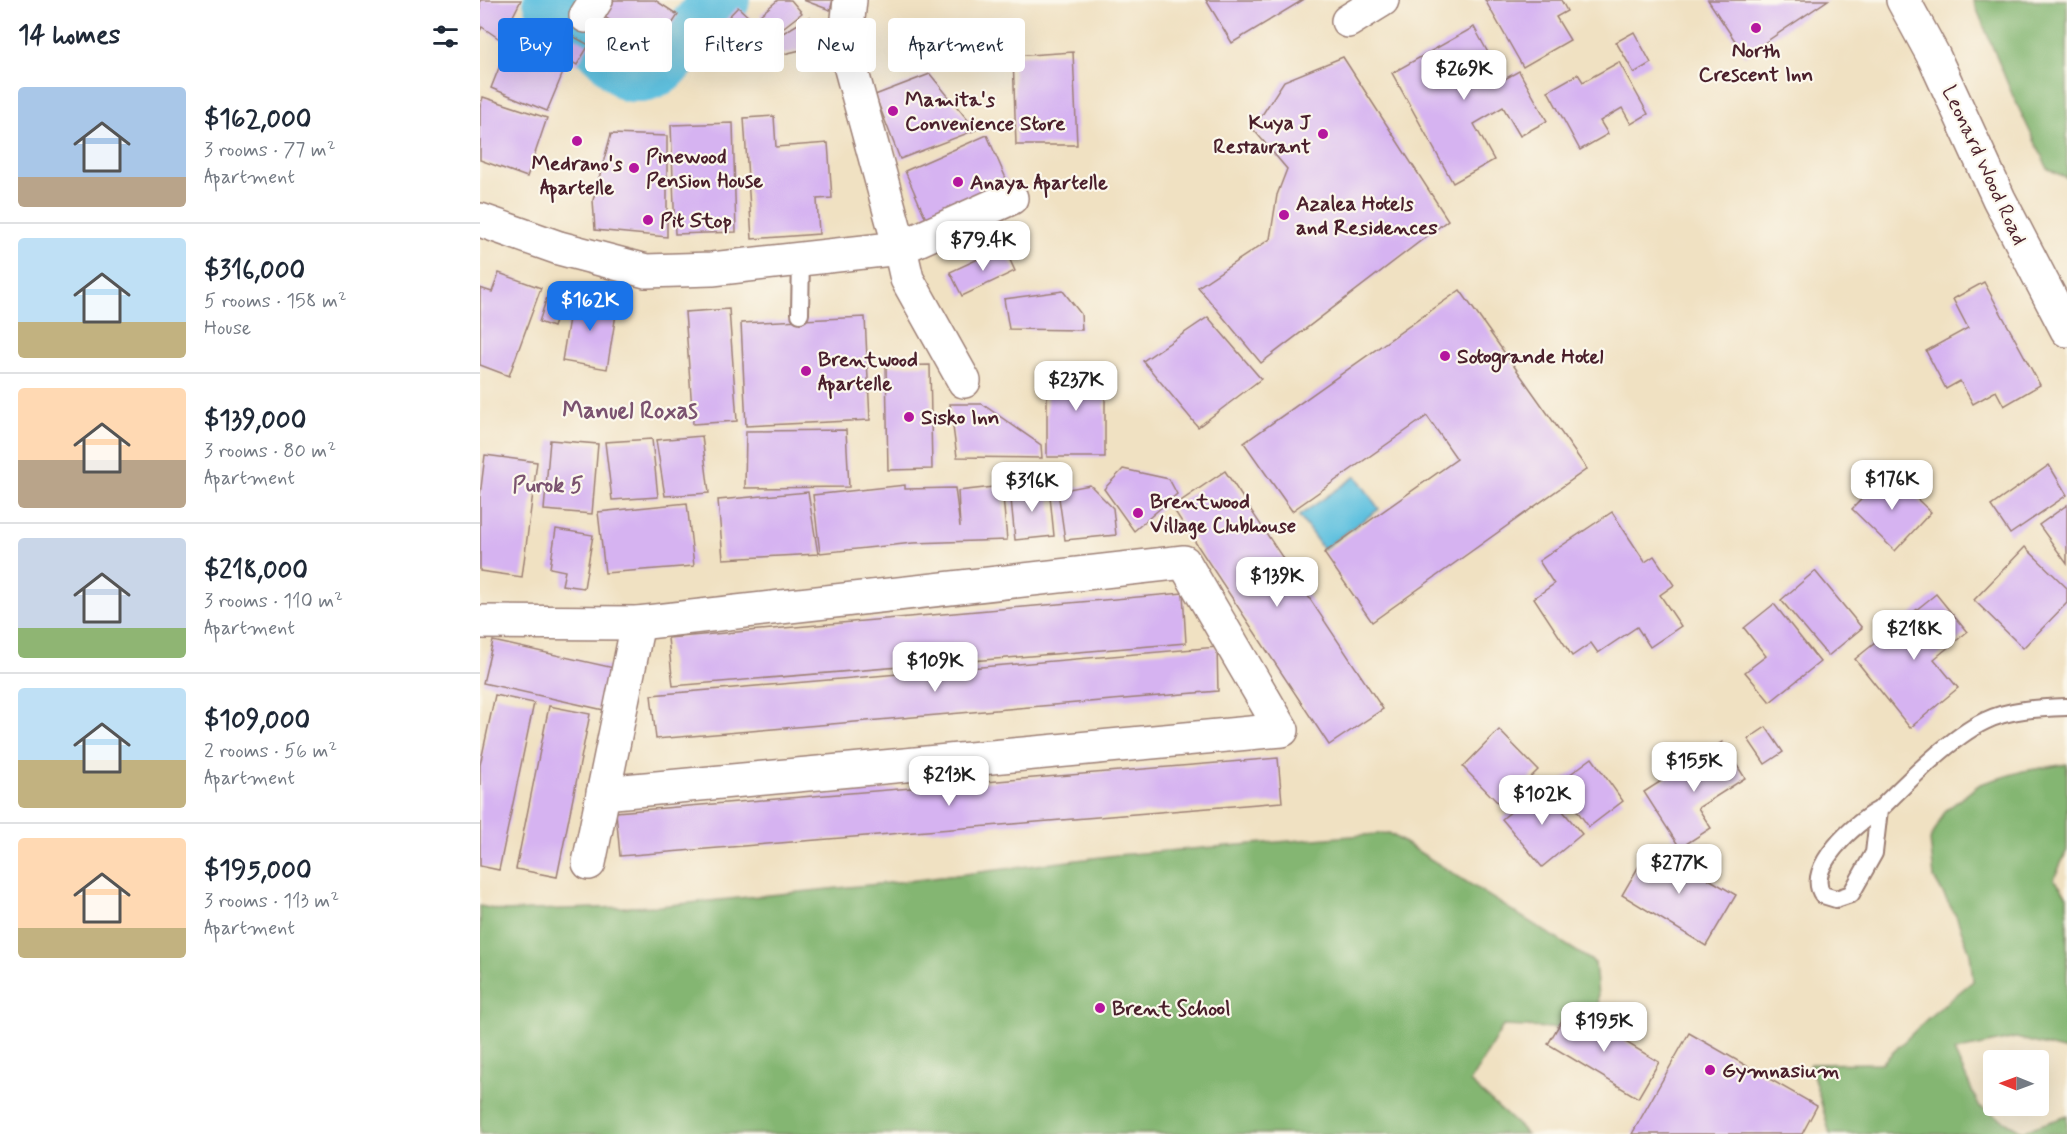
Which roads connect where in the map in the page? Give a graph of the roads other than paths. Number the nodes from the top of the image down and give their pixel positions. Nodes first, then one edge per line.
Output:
1 (850, 0) edge
2 (1382, 0) edge
3 (1903, 0) edge
4 (1348, 21) dead end
5 (1011, 198) dead end
6 (480, 220) edge
7 (900, 248) junction
8 (801, 258) junction
9 (800, 314) dead end
10 (2067, 330) edge
11 (964, 381) dead end
12 (638, 623) junction
13 (481, 629) edge
14 (2067, 707) edge
15 (603, 793) junction
16 (1879, 810) junction
17 (589, 863) dead end

1 - 7 street
2 - 4 street
3 - 10 street, Leonard Wood Road
5 - 7 street
6 - 8 street
7 - 8 street
7 - 11 street
8 - 9 lane
12 - 13 street
12 - 15 street
12 - 15 street
14 - 16 lane
15 - 17 street
16 - 16 lane

